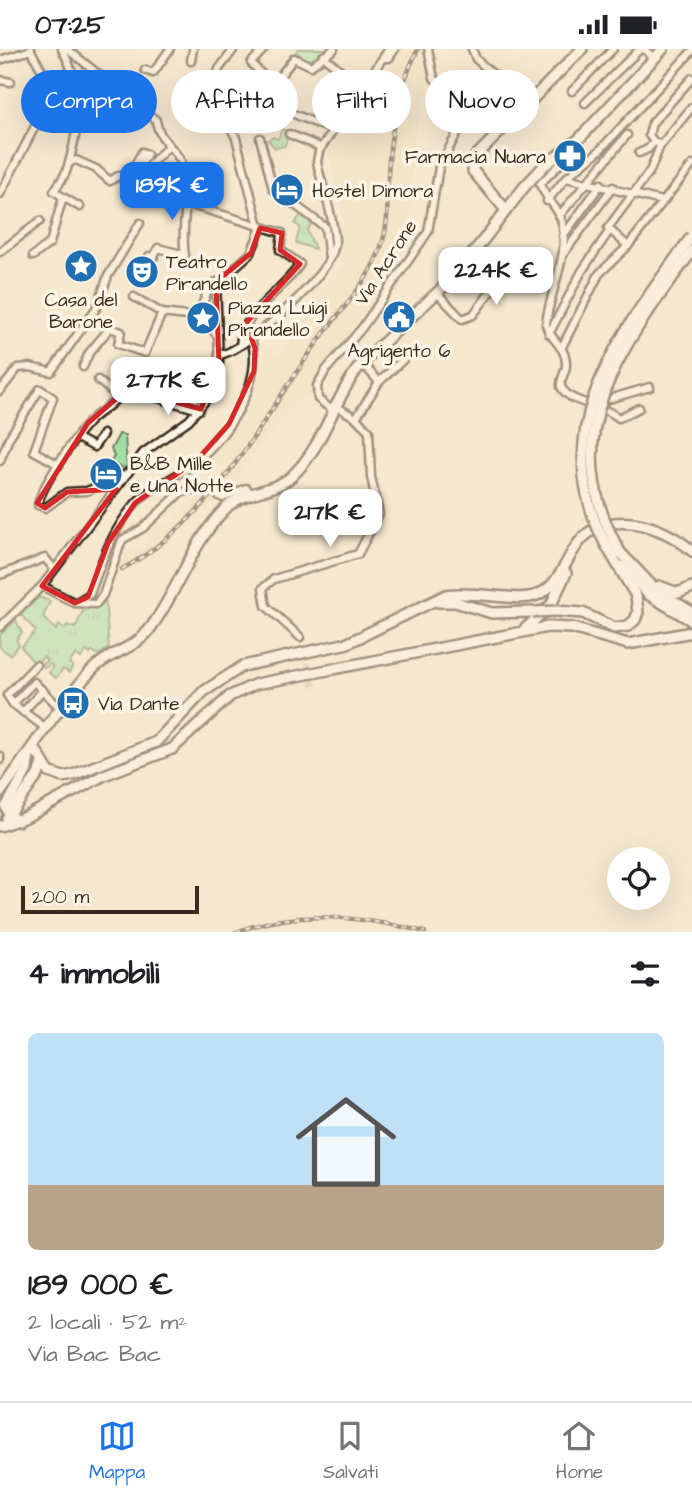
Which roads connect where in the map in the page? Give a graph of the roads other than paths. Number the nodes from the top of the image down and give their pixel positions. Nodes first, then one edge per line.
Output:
1 (11, 49) edge
2 (65, 49) edge
3 (170, 49) edge
4 (193, 49) edge
5 (234, 49) edge
6 (334, 49) edge
7 (389, 49) edge
8 (395, 49) edge
9 (428, 49) edge
10 (472, 49) edge
11 (582, 49) edge
12 (599, 49) edge
13 (613, 49) edge
14 (642, 49) edge
15 (663, 49) edge
16 (31, 50) edge
17 (260, 51) edge
18 (692, 51) edge
19 (227, 52) edge
20 (19, 54) junction
21 (606, 55) junction
22 (323, 56) junction
23 (383, 58) junction
24 (655, 59) junction
25 (0, 61) edge
26 (191, 61) dead end
27 (42, 70) edge
28 (73, 70) edge
29 (156, 70) edge
30 (258, 70) edge
31 (285, 70) edge
32 (343, 70) edge
33 (375, 70) edge
34 (432, 70) edge
35 (488, 70) edge
36 (692, 78) edge
37 (0, 80) edge
38 (11, 82) dead end
39 (572, 91) dead end
40 (585, 103) dead end
41 (692, 107) edge
42 (32, 133) edge
43 (76, 133) edge
44 (330, 133) edge
45 (457, 133) edge
46 (289, 134) dead end
47 (627, 135) dead end
48 (260, 138) dead end
49 (657, 144) junction
50 (169, 146) junction
51 (320, 146) junction
52 (639, 153) dead end
53 (560, 154) junction
54 (71, 162) junction
55 (692, 165) edge
56 (566, 178) junction
57 (589, 181) junction
58 (601, 184) junction
59 (613, 187) junction
60 (631, 193) junction
61 (0, 194) edge
62 (63, 197) junction
63 (547, 201) junction
64 (662, 201) junction
65 (188, 204) junction
66 (80, 207) dead end
67 (506, 210) junction
68 (559, 216) junction
69 (40, 221) dead end
70 (140, 223) dead end
71 (260, 229) junction
72 (609, 229) junction
73 (692, 236) edge
74 (562, 237) junction
75 (628, 246) junction
76 (477, 250) junction
77 (2, 251) edge
78 (692, 251) edge
79 (563, 254) junction
80 (33, 256) dead end
81 (149, 256) dead end
82 (331, 259) junction
83 (216, 282) junction
84 (437, 293) junction
85 (134, 297) dead end
86 (567, 299) junction
87 (582, 307) junction
88 (162, 313) junction
89 (203, 318) junction
90 (89, 320) junction
91 (110, 328) junction
92 (216, 334) junction
93 (549, 334) junction
94 (245, 341) junction
95 (562, 347) junction
96 (409, 354) dead end
97 (219, 359) junction
98 (362, 363) junction
99 (83, 367) dead end
100 (97, 380) dead end
101 (379, 382) junction
102 (650, 387) dead end
103 (0, 391) edge
104 (118, 397) junction
105 (593, 405) junction
106 (333, 407) junction
107 (639, 408) dead end
108 (200, 410) junction
109 (356, 418) junction
110 (103, 434) dead end
111 (77, 438) junction
112 (0, 461) edge
113 (59, 465) junction
114 (128, 473) junction
115 (252, 494) junction
116 (692, 551) edge
117 (617, 554) junction
118 (571, 555) junction
119 (54, 569) junction
120 (0, 575) edge
121 (42, 586) junction
122 (692, 587) edge
123 (75, 603) junction
124 (425, 605) junction
125 (692, 613) edge
126 (692, 621) edge
127 (0, 627) edge
128 (523, 631) junction
129 (692, 632) edge
130 (300, 637) tunnel mouth
131 (36, 666) dead end
132 (43, 690) junction
133 (13, 704) junction
134 (62, 710) junction
135 (23, 712) junction
136 (47, 729) junction
137 (37, 757) junction
138 (0, 793) edge
139 (14, 818) junction
140 (0, 824) edge

1 - 20 street
2 - 28 street
2 - 50 street
3 - 29 street
4 - 26 street
5 - 19 street
6 - 22 street
7 - 23 street
8 - 23 street
9 - 34 street
10 - 35 street, Via Acrone
11 - 67 main road
12 - 21 street
13 - 21 street
14 - 24 street
14 - 40 street
15 - 24 main road
16 - 20 street
16 - 27 street
17 - 30 street
18 - 56 street
19 - 71 street
20 - 25 street
21 - 39 street
22 - 31 street
22 - 32 street
23 - 33 street
24 - 53 main road
36 - 49 street
37 - 38 street
41 - 49 street
42 - 61 street
43 - 54 street
44 - 51 street
45 - 106 street, Via Acrone
46 - 51 street
47 - 57 street
48 - 82 street
49 - 52 street
49 - 60 street
50 - 54 street
50 - 65 street
51 - 82 street
53 - 63 street
53 - 67 main road
54 - 62 street
55 - 64 street
56 - 57 street
56 - 63 street
57 - 58 street
57 - 68 street
58 - 59 street
58 - 74 street
59 - 60 street
59 - 79 street
60 - 64 street
60 - 72 street
62 - 66 street
62 - 80 street
63 - 68 street
64 - 75 street
65 - 71 street
65 - 81 street
67 - 76 main road
68 - 74 street
69 - 77 street
70 - 90 street
71 - 83 street
71 - 94 street
72 - 75 street
72 - 86 street
73 - 117 main road, bridge
74 - 79 street
75 - 87 street
76 - 84 main road
76 - 84 street
78 - 117 main road, bridge
79 - 93 street
82 - 94 street
83 - 89 street
83 - 92 street
84 - 98 main road
85 - 88 street
86 - 87 street
86 - 93 street
87 - 95 street
88 - 89 street
88 - 91 street
89 - 92 street
90 - 91 street
90 - 103 street
91 - 99 street
92 - 97 street
93 - 95 street
94 - 97 street
94 - 123 street
95 - 105 street
96 - 101 street
97 - 108 street
98 - 101 street
98 - 106 main road
100 - 104 street
101 - 109 street
102 - 105 street
104 - 108 street
104 - 111 street
105 - 107 street
106 - 109 street
106 - 115 main road
108 - 114 street
109 - 130 street
110 - 111 street
111 - 113 street
112 - 113 street
113 - 114 street
114 - 119 street
115 - 123 street
115 - 134 main road
116 - 118 main road
117 - 122 main road
117 - 124 main road, bridge
117 - 125 main road
117 - 126 main road
118 - 124 main road
118 - 128 main road
119 - 120 street
119 - 121 street
121 - 123 street
121 - 127 street
124 - 137 main road
128 - 129 main road
128 - 139 main road
131 - 133 street
132 - 133 street
132 - 134 street
132 - 135 street
133 - 135 street
134 - 136 main road
135 - 136 street
136 - 137 main road
137 - 138 main road
137 - 139 main road
137 - 139 main road
139 - 140 main road

